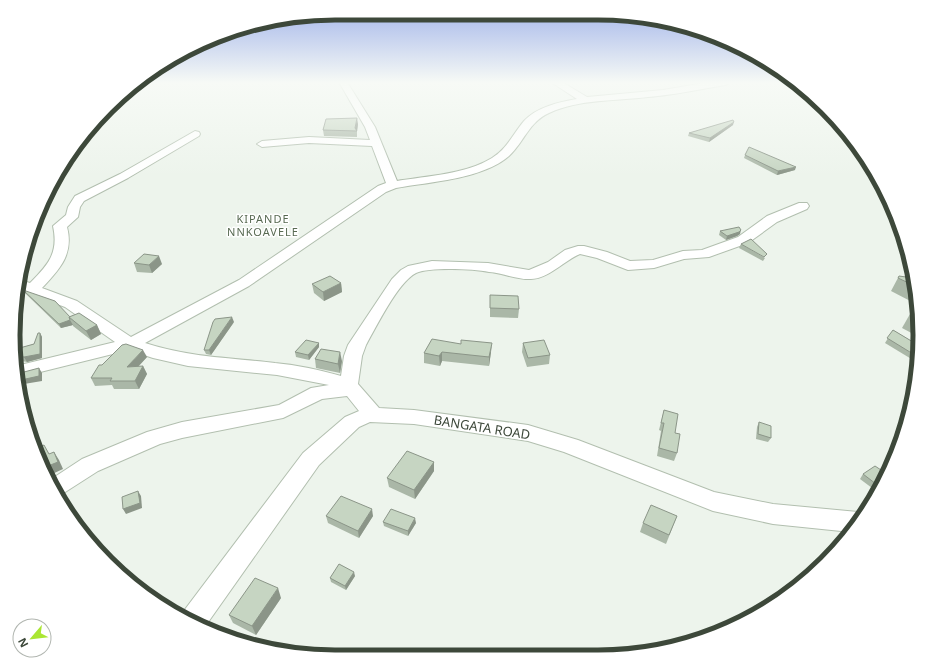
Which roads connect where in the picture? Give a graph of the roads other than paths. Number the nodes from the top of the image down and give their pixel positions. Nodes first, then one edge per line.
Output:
1 (363, 113) edge
2 (541, 113) edge
3 (195, 134) dead end
4 (377, 143) junction
5 (262, 144) dead end
6 (393, 185) junction
7 (803, 206) dead end
8 (26, 286) edge
9 (130, 344) junction
10 (23, 372) edge
11 (350, 387) junction
12 (374, 414) junction
13 (58, 486) edge
14 (852, 521) edge
15 (196, 618) edge

1 - 4 street
2 - 6 street
3 - 8 street
4 - 5 street
4 - 6 street
6 - 9 street
7 - 11 street
8 - 9 street
9 - 10 street
9 - 11 street
11 - 12 street
11 - 13 street
12 - 14 street, BANGATA ROAD
12 - 15 street, BANGATA ROAD

